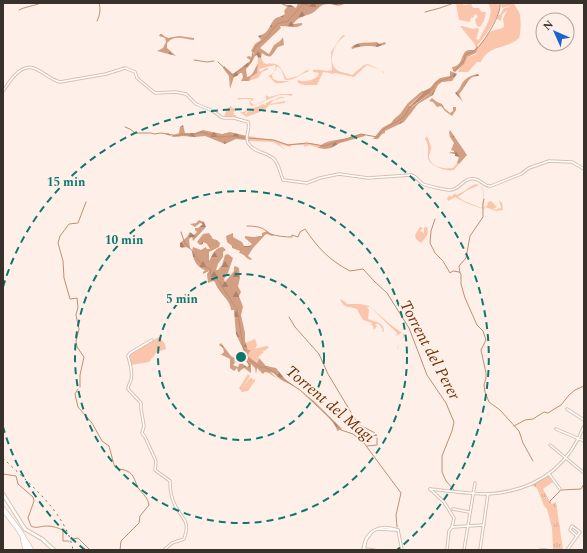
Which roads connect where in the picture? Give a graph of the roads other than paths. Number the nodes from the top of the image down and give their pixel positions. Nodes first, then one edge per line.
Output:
1 (3, 91) edge
2 (584, 169) edge
3 (152, 340) dead end
4 (567, 409) dead end
5 (584, 420) edge
6 (584, 426) edge
7 (556, 429) dead end
8 (579, 439) junction
9 (584, 441) edge
10 (550, 445) dead end
11 (566, 458) junction
12 (584, 473) edge
13 (549, 474) junction
14 (474, 483) dead end
15 (560, 488) dead end
16 (473, 493) junction
17 (3, 494) edge
18 (488, 494) junction
19 (3, 509) edge
20 (453, 509) dead end
21 (469, 512) junction
22 (11, 520) junction
23 (484, 525) junction
24 (467, 526) junction
25 (452, 527) junction
26 (577, 536) junction
27 (363, 549) edge
28 (26, 550) edge
29 (32, 550) edge
30 (54, 550) edge
31 (164, 550) edge
32 (374, 550) edge
33 (402, 550) edge
34 (447, 550) edge
35 (464, 550) edge
36 (480, 550) edge
37 (540, 550) edge
38 (546, 550) edge
39 (567, 550) edge

1 - 2 street
3 - 31 street
4 - 5 street
6 - 8 street
7 - 8 street
8 - 9 street
8 - 11 street
10 - 11 street
11 - 12 street
11 - 13 street
13 - 15 street
13 - 18 street
14 - 16 street
16 - 18 street
16 - 21 street
16 - 25 street
17 - 30 street
18 - 23 street
19 - 22 highway
20 - 21 street
21 - 24 street
22 - 28 highway
22 - 29 highway
23 - 24 street
23 - 36 street
24 - 25 street
24 - 35 street
25 - 34 street
26 - 26 street
26 - 39 street
27 - 32 street
27 - 33 street
37 - 38 street

